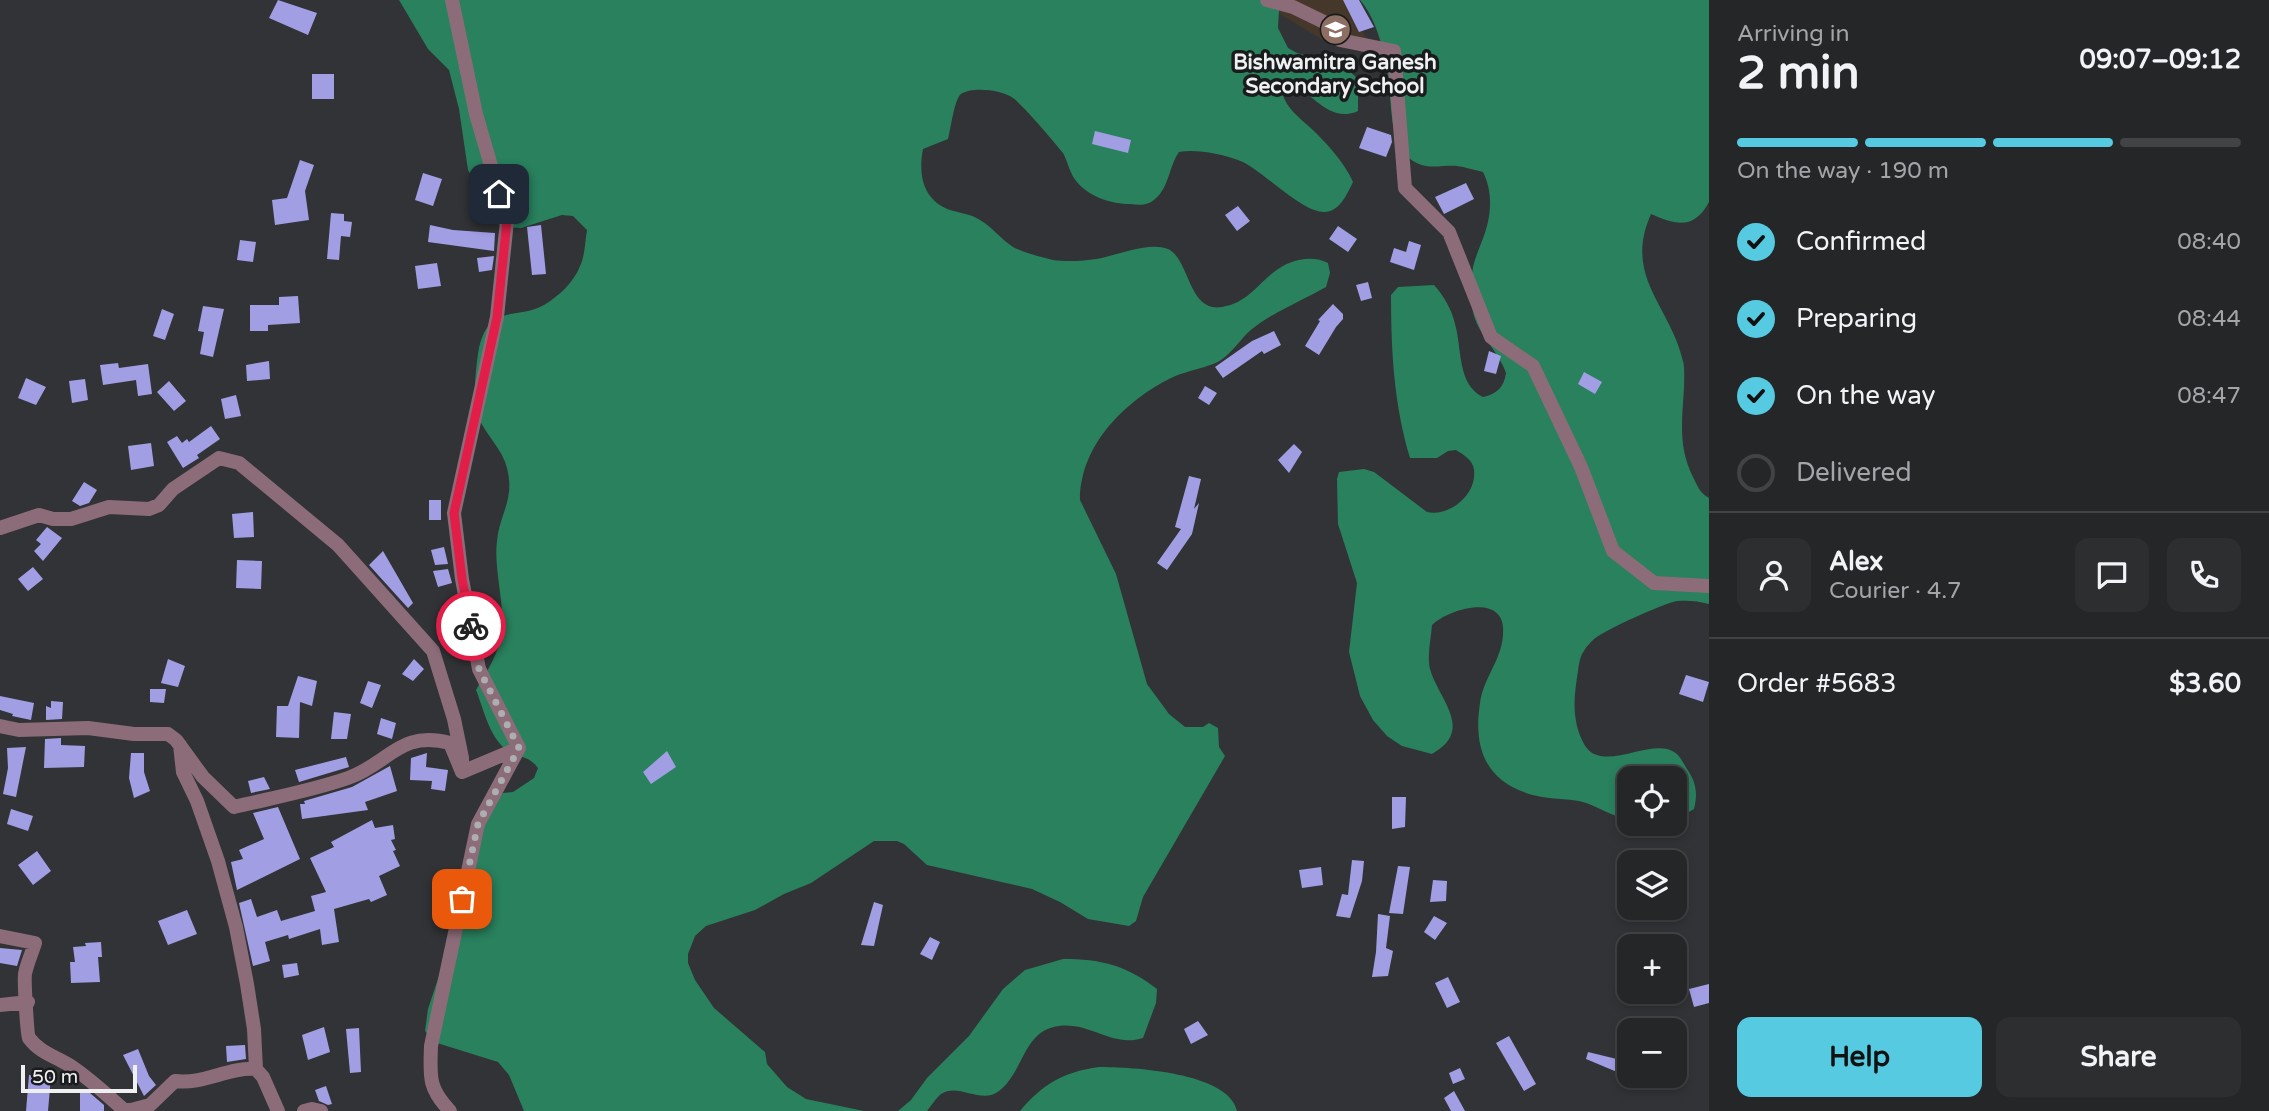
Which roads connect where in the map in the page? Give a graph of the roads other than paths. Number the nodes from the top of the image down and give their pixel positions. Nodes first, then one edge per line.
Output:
1 (452, 0) edge
2 (1268, 0) edge
3 (0, 528) edge
4 (1709, 586) edge
5 (0, 726) edge
6 (180, 745) junction
7 (519, 748) junction
8 (462, 772) junction
9 (0, 936) edge
10 (27, 1002) junction
11 (0, 1004) edge
12 (256, 1069) junction
13 (278, 1111) edge
14 (304, 1111) edge
15 (321, 1111) edge
16 (450, 1111) edge

1 - 7 street
2 - 4 street
3 - 8 street
5 - 6 street
6 - 8 street
6 - 12 street
7 - 8 street
7 - 16 street
9 - 10 street
10 - 11 street
10 - 12 street
12 - 13 street
14 - 15 street

